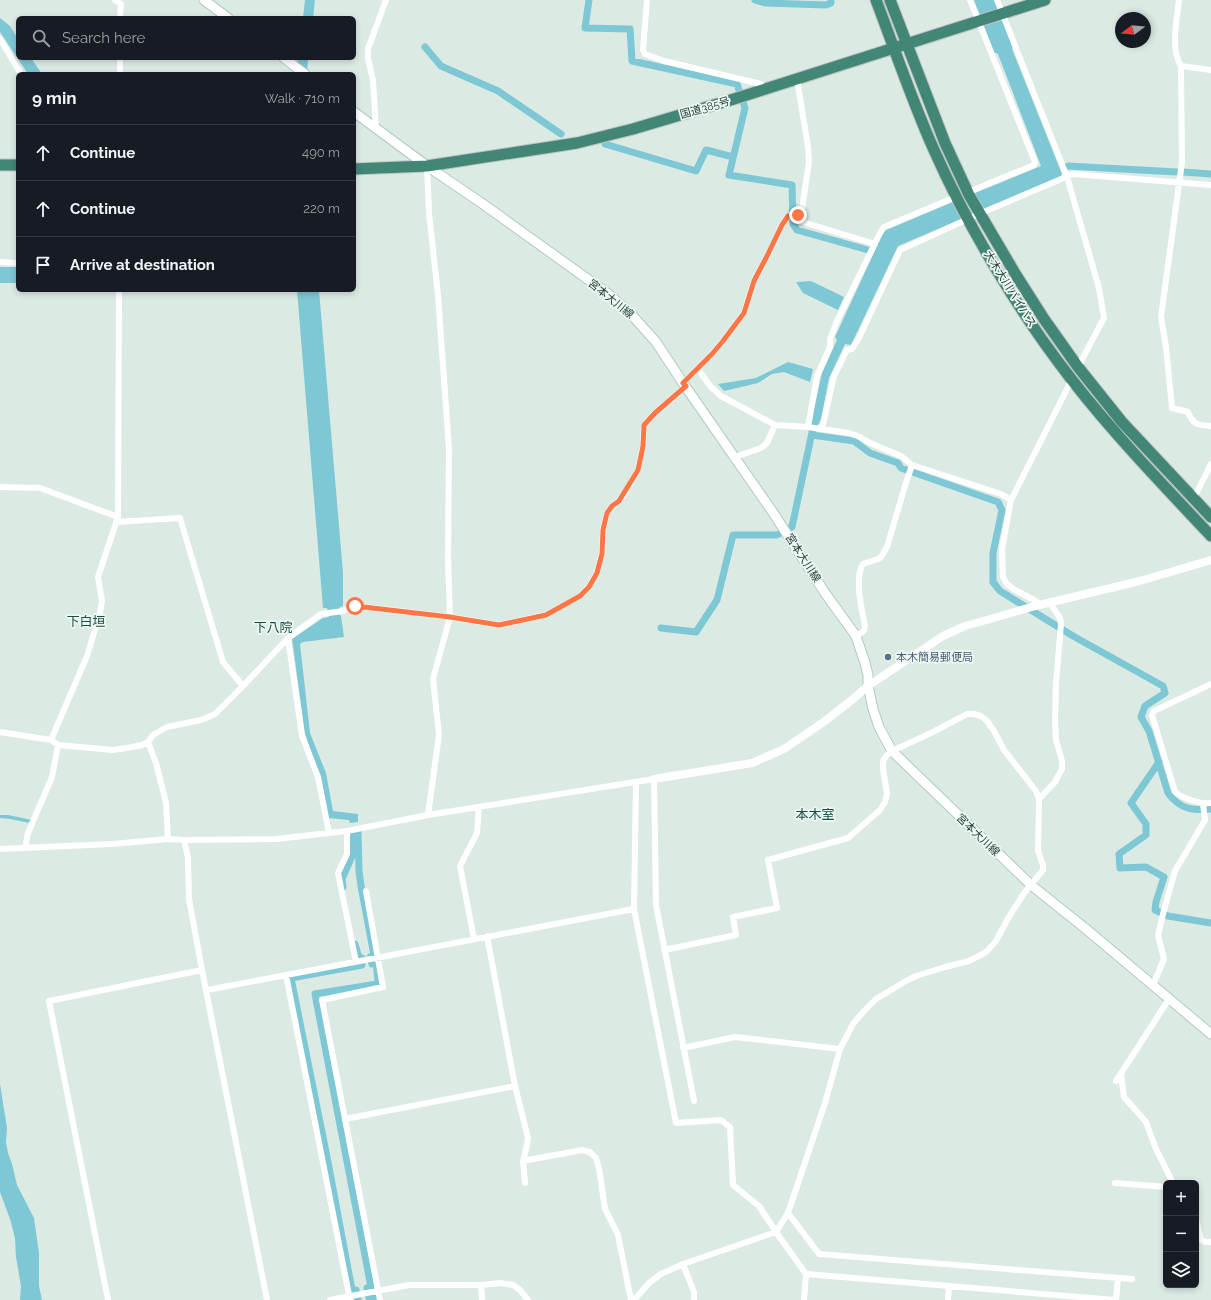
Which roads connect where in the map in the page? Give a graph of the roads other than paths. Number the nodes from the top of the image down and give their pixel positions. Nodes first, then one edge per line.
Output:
1 (115, 0) edge
2 (204, 0) edge
3 (386, 0) edge
4 (647, 0) edge
5 (876, 0) edge
6 (890, 0) edge
7 (970, 0) edge
8 (998, 0) edge
9 (1046, 0) edge
10 (1179, 0) edge
11 (1001, 14) junction
12 (120, 16) edge
13 (225, 16) edge
14 (978, 21) junction
15 (0, 39) edge
16 (907, 45) junction
17 (895, 49) junction
18 (120, 60) edge
19 (287, 60) edge
20 (1181, 66) junction
21 (1211, 70) edge
22 (20, 72) edge
23 (120, 72) edge
24 (302, 72) edge
25 (797, 79) junction
26 (757, 91) junction
27 (356, 114) edge
28 (376, 129) junction
29 (0, 165) edge
30 (16, 165) edge
31 (427, 166) junction
32 (356, 169) edge
33 (1067, 176) junction
34 (1180, 182) junction
35 (1211, 185) edge
36 (968, 194) junction
37 (957, 198) junction
38 (979, 213) junction
39 (793, 215) junction
40 (968, 218) junction
41 (875, 244) junction
42 (0, 262) edge
43 (16, 263) edge
44 (119, 292) edge
45 (1078, 366) junction
46 (698, 369) junction
47 (1072, 380) junction
48 (684, 384) junction
49 (775, 425) junction
50 (1211, 426) edge
51 (815, 428) junction
52 (735, 457) junction
53 (1211, 464) edge
54 (912, 467) junction
55 (0, 487) edge
56 (1194, 498) junction
57 (1011, 500) junction
58 (1211, 517) edge
59 (117, 519) junction
60 (1211, 536) edge
61 (1211, 560) edge
62 (1050, 603) junction
63 (1038, 606) junction
64 (450, 617) junction
65 (856, 636) junction
66 (288, 638) junction
67 (1211, 684) edge
68 (243, 686) junction
69 (868, 686) junction
70 (0, 732) edge
71 (51, 740) junction
72 (148, 742) junction
73 (58, 745) junction
74 (892, 751) junction
75 (654, 779) junction
76 (636, 782) junction
77 (1039, 799) junction
78 (1211, 803) edge
79 (479, 807) junction
80 (1204, 808) junction
81 (428, 815) junction
82 (347, 831) junction
83 (329, 833) junction
84 (168, 839) junction
85 (184, 840) junction
86 (25, 848) junction
87 (0, 849) edge
88 (1031, 885) junction
89 (366, 891) dead end
90 (634, 909) junction
91 (487, 936) junction
92 (474, 939) junction
93 (664, 950) junction
94 (376, 959) junction
95 (358, 961) junction
96 (202, 970) junction
97 (286, 975) junction
98 (1153, 985) junction
99 (207, 990) junction
100 (1169, 998) junction
101 (1211, 1034) edge
102 (683, 1048) junction
103 (840, 1049) junction
104 (1121, 1074) junction
105 (1116, 1081) dead end
106 (515, 1086) junction
107 (694, 1101) dead end
108 (345, 1119) junction
109 (522, 1161) junction
110 (1172, 1180) edge
111 (525, 1183) dead end
112 (1115, 1183) dead end
113 (1163, 1187) edge
114 (787, 1215) junction
115 (776, 1232) junction
116 (1199, 1232) edge
117 (1211, 1242) edge
118 (684, 1264) junction
119 (806, 1274) junction
120 (1118, 1278) junction
121 (1132, 1279) dead end
122 (481, 1286) junction
123 (949, 1286) junction
124 (379, 1291) junction
125 (352, 1297) edge
126 (1043, 1297) edge
127 (108, 1300) edge
128 (267, 1300) edge
129 (330, 1300) edge
130 (380, 1300) edge
131 (482, 1300) edge
132 (528, 1300) edge
133 (630, 1300) edge
134 (634, 1300) edge
135 (694, 1300) edge
136 (804, 1300) edge
137 (948, 1300) edge
138 (1116, 1300) edge

1 - 12 street
2 - 13 main road
3 - 28 street
4 - 26 street
5 - 17 highway, 大木大川バイパス
6 - 16 highway, 大木大川バイパス
7 - 14 street
8 - 11 street
9 - 11 highway, 国道385号
10 - 20 street
11 - 14 highway, 国道385号
11 - 33 street
14 - 16 highway, 国道385号
14 - 36 street
15 - 22 street
16 - 17 highway, 国道385号
16 - 36 highway, 大木大川バイパス
17 - 25 highway, 国道385号
17 - 37 highway, 大木大川バイパス
18 - 23 street
19 - 24 main road
20 - 21 street
20 - 34 street
25 - 26 highway, 国道385号
25 - 39 street
26 - 31 highway, 国道385号
27 - 28 main road, 宮本大川線
28 - 31 main road, 宮本大川線
29 - 30 highway
31 - 32 highway, 国道385号
31 - 48 main road, 宮本大川線
31 - 64 street
33 - 34 street
33 - 38 street
33 - 45 street
34 - 35 street
34 - 50 street
36 - 37 street
36 - 38 highway, 大木大川バイパス
37 - 40 highway, 大木大川バイパス
37 - 41 street
38 - 40 street
38 - 45 highway, 大木大川バイパス
39 - 41 street
39 - 46 street
40 - 47 highway, 大木大川バイパス
40 - 51 street
41 - 51 street
42 - 43 street
44 - 59 street
45 - 47 street
45 - 56 highway, 大木大川バイパス
46 - 48 street
46 - 49 street
47 - 57 street
47 - 60 highway, 大木大川バイパス
48 - 52 main road, 宮本大川線
48 - 64 street
49 - 51 street
49 - 52 street
51 - 54 street
52 - 65 main road, 宮本大川線
53 - 56 street
54 - 57 street
54 - 65 street
55 - 59 street
56 - 58 highway, 大木大川バイパス
57 - 63 street
59 - 68 street
59 - 71 street
61 - 62 street
62 - 63 street
62 - 77 street
63 - 69 street
64 - 66 street
64 - 81 street
65 - 69 main road, 宮本大川線
66 - 68 street
66 - 83 street
67 - 80 street
68 - 72 street
69 - 74 main road, 宮本大川線
69 - 75 street
70 - 71 street
71 - 73 street
72 - 73 street
72 - 84 street
73 - 86 street
74 - 77 street
74 - 88 main road, 宮本大川線
74 - 93 street
75 - 76 street
75 - 93 street
76 - 79 street
76 - 90 street
77 - 88 street
78 - 80 street
79 - 81 street
79 - 92 street
80 - 98 street
81 - 82 street
82 - 83 street
82 - 95 street
83 - 85 street
84 - 85 street
84 - 86 street
85 - 96 street
86 - 87 street
88 - 98 main road, 宮本大川線
88 - 103 street
89 - 94 street
90 - 91 street
90 - 115 street
91 - 92 street
91 - 106 street
92 - 94 street
93 - 102 street
94 - 95 street
94 - 108 street
95 - 97 street
96 - 99 street
96 - 127 street
97 - 99 street
97 - 125 street
98 - 100 main road, 宮本大川線
99 - 128 street
100 - 101 main road, 宮本大川線
100 - 104 street
102 - 103 street
102 - 107 street
103 - 114 street
104 - 105 street
104 - 110 street
106 - 108 street
106 - 109 street
108 - 124 street
109 - 111 street
109 - 133 street
112 - 113 street
114 - 115 street
114 - 120 street
115 - 118 street
115 - 119 street
116 - 117 street
118 - 134 street
118 - 135 street
119 - 123 street
119 - 136 street
120 - 121 street
120 - 138 street
122 - 124 street
122 - 131 street
122 - 132 street
123 - 126 street
123 - 137 street
124 - 125 street
124 - 130 street
125 - 129 street
126 - 138 street

